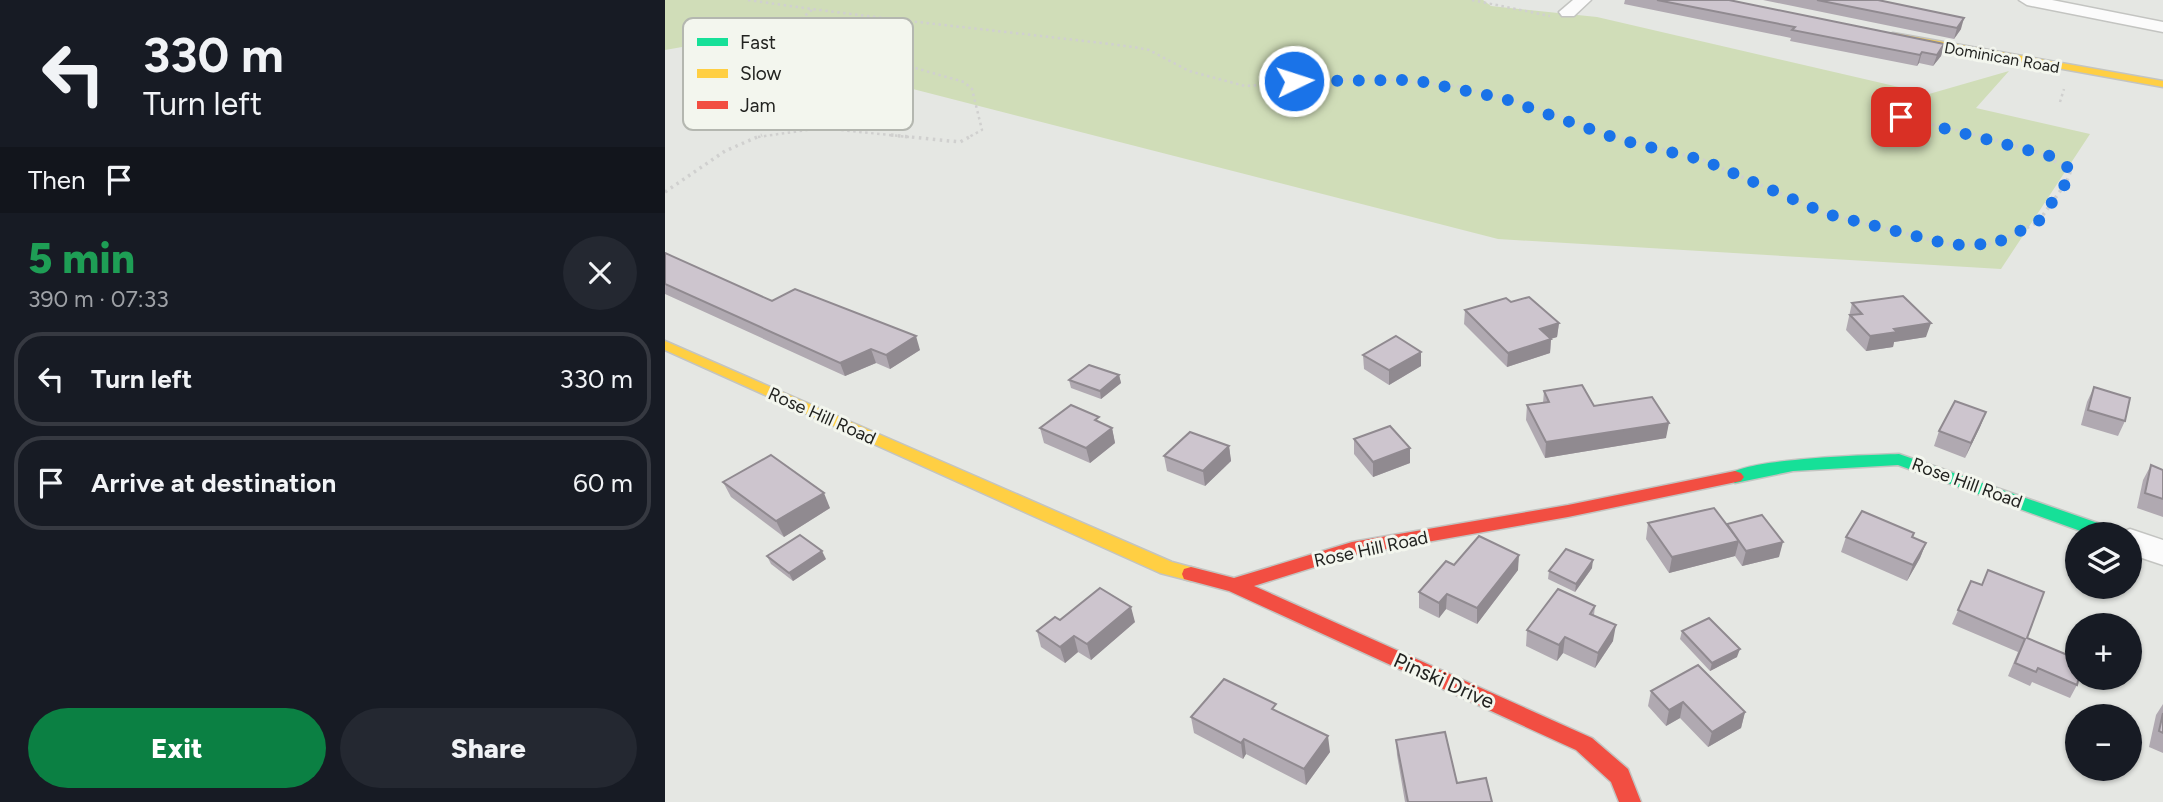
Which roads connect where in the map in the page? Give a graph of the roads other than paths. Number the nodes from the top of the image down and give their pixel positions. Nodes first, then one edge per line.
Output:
1 (1583, 0) edge
2 (2027, 0) edge
3 (1568, 12) road end
4 (2163, 27) edge
5 (1878, 33) edge
6 (2163, 83) edge
7 (665, 345) edge
8 (2075, 522) edge
9 (2142, 545) edge
10 (2163, 553) edge
11 (1234, 585) junction
12 (1630, 802) edge

1 - 3 street
2 - 4 street
5 - 6 street, Dominican Road
7 - 11 street, Rose Hill Road
8 - 11 street, Rose Hill Road
9 - 10 street
11 - 12 street, Pinski Drive

